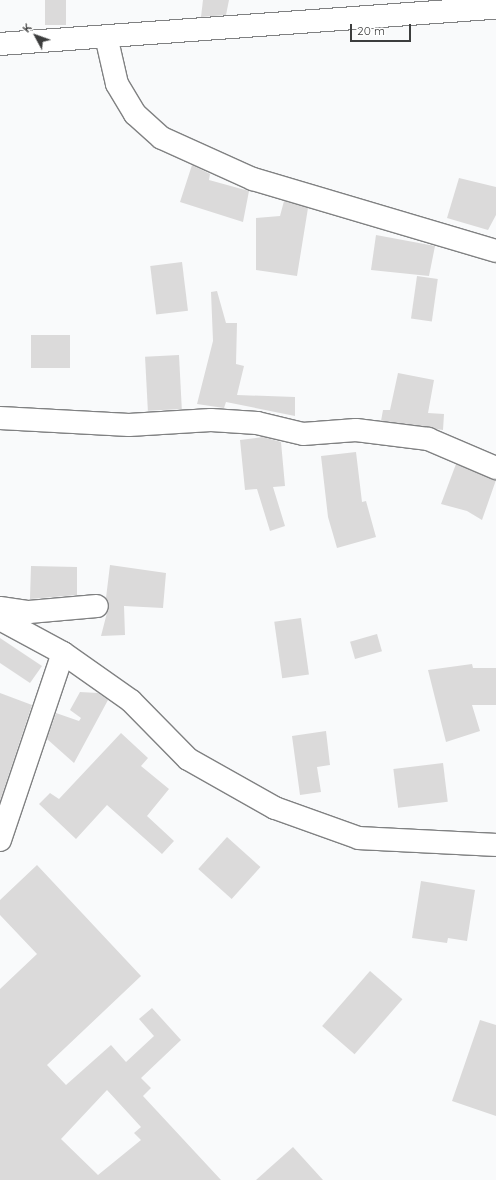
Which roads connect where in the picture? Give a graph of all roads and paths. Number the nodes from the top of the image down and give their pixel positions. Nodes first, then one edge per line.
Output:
1 (496, 8) edge
2 (106, 36) junction
3 (0, 44) edge
4 (496, 251) edge
5 (0, 418) edge
6 (496, 468) edge
7 (97, 606) dead end
8 (0, 608) edge
9 (0, 619) edge
10 (63, 653) junction
11 (0, 840) edge
12 (496, 845) edge

1 - 2 street
2 - 3 street
2 - 4 street
5 - 6 street
7 - 8 street
9 - 10 street
10 - 11 street
10 - 12 street

